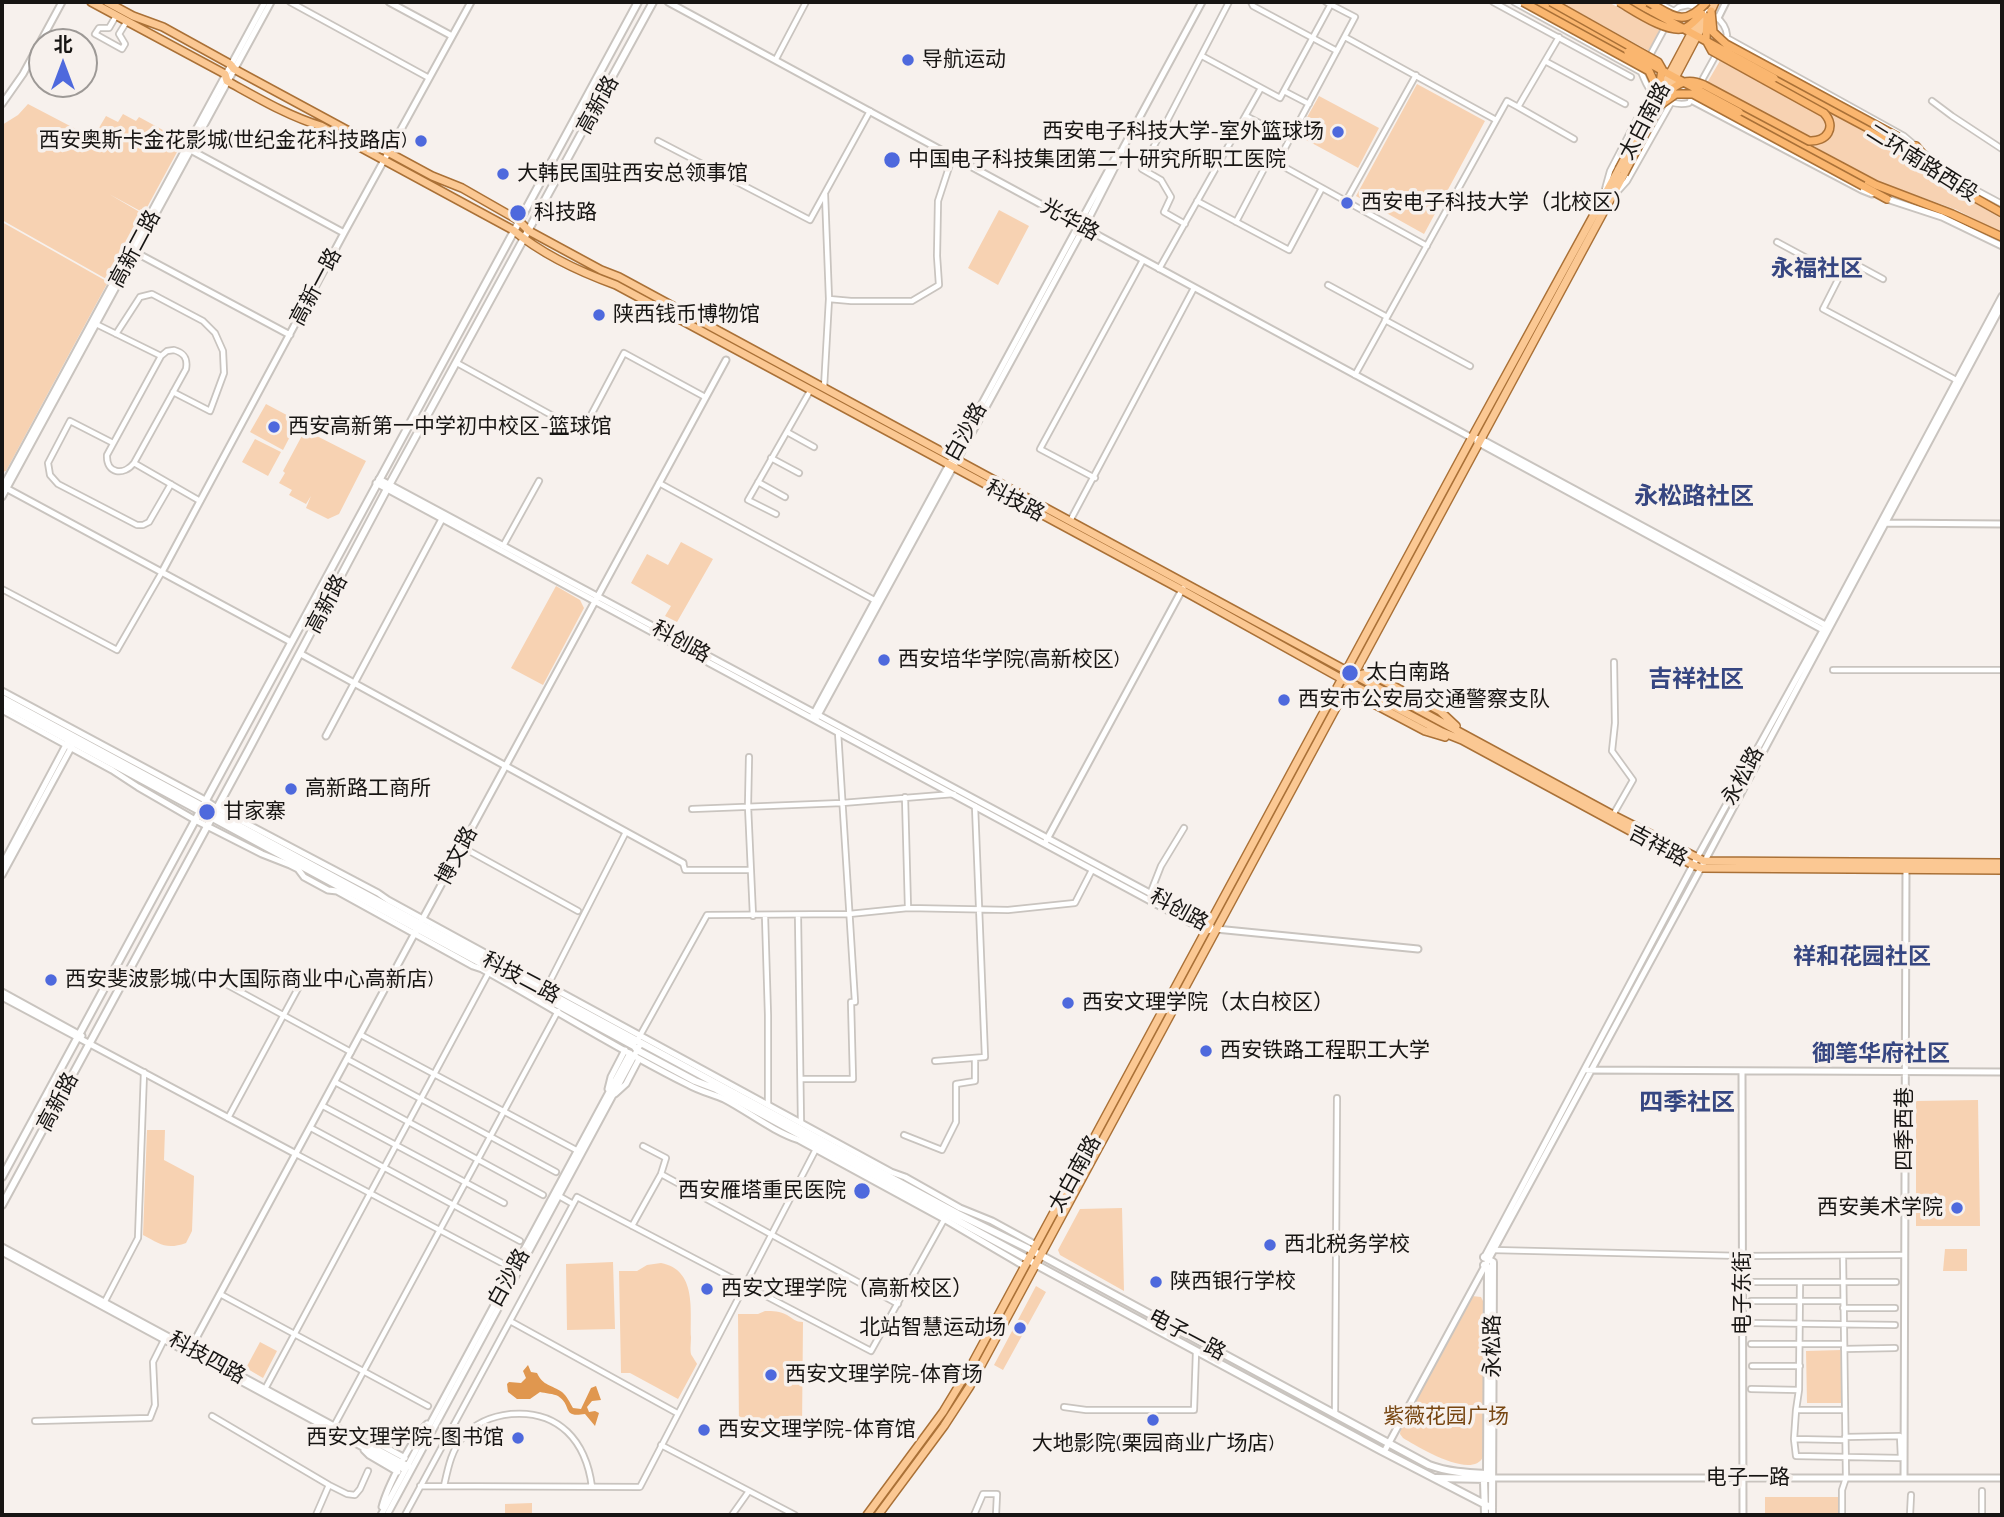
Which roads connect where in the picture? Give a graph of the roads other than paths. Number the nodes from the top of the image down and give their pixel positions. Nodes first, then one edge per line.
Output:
1 (62, 2) edge
2 (92, 2) edge
3 (107, 2) edge
4 (265, 2) edge
5 (271, 2) edge
6 (290, 2) edge
7 (389, 2) edge
8 (471, 2) edge
9 (638, 2) edge
10 (653, 2) edge
11 (668, 2) edge
12 (806, 2) edge
13 (1202, 2) edge
14 (1229, 2) edge
15 (1251, 2) edge
16 (1493, 2) edge
17 (1514, 2) edge
18 (1523, 2) edge
19 (1537, 2) edge
20 (1619, 2) edge
21 (1633, 2) edge
22 (1648, 2) edge
23 (1657, 2) edge
24 (1715, 2) edge
25 (1726, 2) edge
26 (1330, 3) edge
27 (1553, 3) edge
28 (1696, 4) edge
29 (1707, 9) edge
30 (1674, 11) junction
31 (116, 15) junction
32 (1561, 15) junction
33 (1574, 15) junction
34 (1718, 18) junction
35 (127, 21) junction
36 (452, 36) junction
37 (1312, 37) junction
38 (1345, 37) junction
39 (1559, 37) junction
40 (1727, 38) junction
41 (1337, 51) junction
42 (1202, 56) junction
43 (776, 59) junction
44 (1545, 61) junction
45 (232, 67) junction
46 (1641, 72) junction
47 (1416, 75) junction
48 (226, 77) junction
49 (1631, 77) dead end
50 (429, 78) junction
51 (1261, 88) junction
52 (1284, 91) junction
53 (1651, 92) junction
54 (1787, 92) junction
55 (1804, 94) junction
56 (1692, 100) junction
57 (1659, 101) junction
58 (1932, 101) dead end
59 (1671, 103) junction
60 (2, 104) edge
61 (1309, 104) junction
62 (1625, 104) dead end
63 (1518, 107) junction
64 (1816, 108) junction
65 (871, 110) junction
66 (1246, 116) junction
67 (1496, 120) junction
68 (1777, 125) junction
69 (1783, 135) junction
70 (1798, 136) junction
71 (1290, 139) junction
72 (1573, 139) dead end
73 (1897, 140) junction
74 (658, 141) dead end
75 (1916, 146) junction
76 (188, 148) junction
77 (2002, 149) edge
78 (953, 155) junction
79 (386, 157) junction
80 (1277, 163) junction
81 (1938, 173) junction
82 (1322, 188) junction
83 (825, 193) junction
84 (1607, 197) junction
85 (1887, 199) junction
86 (1197, 201) junction
87 (1346, 201) junction
88 (2002, 204) edge
89 (2002, 213) edge
90 (518, 220) junction
91 (1236, 222) junction
92 (1185, 224) junction
93 (1081, 226) junction
94 (513, 230) junction
95 (529, 231) junction
96 (344, 233) junction
97 (2002, 238) edge
98 (524, 239) junction
99 (1777, 242) dead end
100 (1426, 246) junction
101 (2002, 246) edge
102 (132, 250) junction
103 (1143, 260) junction
104 (1159, 269) junction
105 (1840, 276) junction
106 (1883, 279) dead end
107 (1328, 285) dead end
108 (1194, 288) junction
109 (2002, 296) edge
110 (829, 299) junction
111 (2002, 305) edge
112 (1386, 318) junction
113 (95, 324) junction
114 (116, 334) junction
115 (290, 335) junction
116 (161, 356) junction
117 (726, 360) dead end
118 (457, 363) junction
119 (1470, 366) dead end
120 (1355, 375) junction
121 (1959, 381) junction
122 (824, 388) junction
123 (810, 391) junction
124 (173, 392) junction
125 (705, 397) junction
126 (787, 432) junction
127 (1477, 440) junction
128 (113, 444) junction
129 (814, 447) dead end
130 (771, 458) junction
131 (955, 458) junction
132 (134, 463) junction
133 (950, 467) junction
134 (799, 473) dead end
135 (1095, 478) junction
136 (378, 481) junction
137 (539, 481) dead end
138 (758, 482) junction
139 (658, 483) junction
140 (171, 484) junction
141 (3, 487) edge
142 (389, 487) junction
143 (785, 496) dead end
144 (2, 497) edge
145 (200, 501) junction
146 (776, 514) dead end
147 (442, 519) junction
148 (1070, 521) junction
149 (1884, 523) junction
150 (2002, 524) edge
151 (502, 548) junction
152 (162, 572) junction
153 (1183, 587) junction
154 (2, 589) edge
155 (596, 598) junction
156 (878, 602) junction
157 (1826, 628) junction
158 (291, 642) junction
159 (301, 654) junction
160 (1614, 662) dead end
161 (1347, 669) junction
162 (1833, 670) dead end
163 (2002, 670) edge
164 (1357, 675) junction
165 (1342, 679) junction
166 (355, 684) junction
167 (1352, 684) junction
168 (2, 691) edge
169 (2, 698) edge
170 (2, 704) edge
171 (2, 710) edge
172 (815, 717) junction
173 (838, 732) junction
174 (1459, 735) junction
175 (326, 736) dead end
176 (73, 739) junction
177 (749, 757) dead end
178 (506, 765) junction
179 (955, 794) junction
180 (905, 797) junction
181 (842, 803) junction
182 (202, 806) junction
183 (748, 806) junction
184 (975, 806) junction
185 (692, 809) dead end
186 (214, 813) junction
187 (1613, 815) junction
188 (195, 820) junction
189 (207, 826) junction
190 (1184, 828) dead end
191 (626, 832) junction
192 (1045, 841) junction
193 (462, 847) junction
194 (683, 863) joint
195 (1699, 863) junction
196 (2002, 863) edge
197 (2, 865) edge
198 (1906, 867) junction
199 (751, 870) junction
200 (1092, 870) junction
201 (2002, 870) edge
202 (2, 875) edge
203 (1150, 894) junction
204 (908, 908) junction
205 (979, 910) junction
206 (578, 911) dead end
207 (849, 914) junction
208 (753, 916) junction
209 (765, 916) junction
210 (798, 916) junction
211 (419, 926) junction
212 (1210, 928) junction
213 (1418, 949) dead end
214 (489, 972) junction
215 (302, 981) dead end
216 (224, 983) dead end
217 (547, 987) junction
218 (2, 995) edge
219 (559, 1009) junction
220 (283, 1015) junction
221 (361, 1035) junction
222 (79, 1036) junction
223 (90, 1042) junction
224 (635, 1048) junction
225 (351, 1052) junction
226 (975, 1058) junction
227 (347, 1059) junction
228 (934, 1061) dead end
229 (1587, 1070) junction
230 (144, 1072) junction
231 (1742, 1072) junction
232 (1905, 1072) junction
233 (2002, 1072) edge
234 (433, 1074) junction
235 (801, 1080) junction
236 (335, 1083) junction
237 (421, 1098) junction
238 (609, 1098) junction
239 (1337, 1098) dead end
240 (768, 1105) junction
241 (323, 1106) junction
242 (503, 1111) junction
243 (228, 1118) junction
244 (408, 1121) junction
245 (801, 1123) junction
246 (310, 1128) junction
247 (904, 1135) dead end
248 (490, 1136) junction
249 (395, 1145) junction
250 (643, 1146) dead end
251 (816, 1149) junction
252 (578, 1151) junction
253 (296, 1154) junction
254 (478, 1158) junction
255 (383, 1167) junction
256 (556, 1172) dead end
257 (661, 1174) junction
258 (2, 1177) edge
259 (465, 1182) junction
260 (370, 1192) junction
261 (543, 1195) dead end
262 (559, 1196) junction
263 (503, 1203) dead end
264 (2, 1205) edge
265 (453, 1205) junction
266 (573, 1205) junction
267 (946, 1217) junction
268 (632, 1226) junction
269 (439, 1230) junction
270 (771, 1235) junction
271 (520, 1241) dead end
272 (1035, 1248) junction
273 (2, 1249) edge
274 (1491, 1249) junction
275 (1904, 1255) junction
276 (1041, 1256) junction
277 (1744, 1256) junction
278 (1843, 1256) junction
279 (1486, 1260) junction
280 (1029, 1263) junction
281 (516, 1270) junction
282 (1752, 1282) dead end
283 (1800, 1282) junction
284 (1843, 1282) junction
285 (1896, 1282) dead end
286 (744, 1284) junction
287 (220, 1294) junction
288 (1751, 1301) dead end
289 (1800, 1301) junction
290 (1843, 1301) junction
291 (104, 1304) junction
292 (898, 1304) junction
293 (1843, 1308) junction
294 (1895, 1308) dead end
295 (510, 1321) junction
296 (1751, 1323) dead end
297 (1800, 1323) junction
298 (1844, 1324) junction
299 (1895, 1325) dead end
300 (295, 1334) junction
301 (164, 1340) junction
302 (1751, 1344) dead end
303 (1800, 1345) junction
304 (1844, 1347) junction
305 (1895, 1348) dead end
306 (190, 1351) junction
307 (1196, 1351) junction
308 (1752, 1366) dead end
309 (1800, 1366) junction
310 (363, 1372) junction
311 (265, 1389) junction
312 (1751, 1389) dead end
313 (1799, 1390) junction
314 (428, 1406) dead end
315 (1064, 1407) dead end
316 (1796, 1410) junction
317 (1845, 1410) junction
318 (677, 1413) junction
319 (1335, 1415) junction
320 (212, 1416) dead end
321 (35, 1421) dead end
322 (334, 1426) junction
323 (1845, 1438) junction
324 (1794, 1439) junction
325 (1389, 1444) junction
326 (661, 1445) junction
327 (365, 1446) junction
328 (1384, 1452) junction
329 (1845, 1457) junction
330 (405, 1467) junction
331 (368, 1471) dead end
332 (1432, 1478) junction
333 (1488, 1478) junction
334 (1743, 1478) junction
335 (1846, 1478) junction
336 (1904, 1478) junction
337 (2002, 1478) edge
338 (329, 1485) junction
339 (420, 1486) junction
340 (444, 1486) junction
341 (592, 1487) junction
342 (749, 1491) junction
343 (1982, 1491) dead end
344 (1911, 1495) dead end
345 (1485, 1504) junction
346 (1492, 1512) edge
347 (316, 1515) edge
348 (380, 1515) edge
349 (387, 1515) edge
350 (405, 1515) edge
351 (732, 1515) edge
352 (795, 1515) edge
353 (867, 1515) edge
354 (878, 1515) edge
355 (974, 1515) edge
356 (996, 1515) edge
357 (1485, 1515) edge
358 (1743, 1515) edge
359 (1842, 1515) edge
360 (1910, 1515) edge
361 (1982, 1515) edge

1 - 60 street
2 - 31 main road, 科技路
3 - 45 main road, 科技路
4 - 45 street, 高新二路
5 - 45 street, 高新二路
6 - 50 street
7 - 36 street
8 - 36 street, 高新一路
9 - 90 main road, 高新路
10 - 95 main road, 高新路
11 - 43 street, 光华路
12 - 43 street
13 - 93 street, 白沙路
14 - 42 street
15 - 37 street
16 - 39 street
17 - 46 street
18 - 57 highway, bridge
19 - 32 highway, 二环南路西段
20 - 29 highway, bridge
21 - 55 highway, 二环南路西段, bridge
22 - 29 highway, bridge
23 - 30 street
24 - 29 main road, 太白南路
25 - 34 street
26 - 37 street
26 - 38 street
27 - 32 highway, bridge
27 - 33 highway, bridge
28 - 30 street
28 - 34 street
29 - 54 highway, bridge
29 - 57 main road, 太白南路, bridge
29 - 73 highway, bridge
30 - 46 street
31 - 35 main road, 科技路
31 - 35 street
32 - 33 highway, bridge
32 - 69 highway, 二环南路西段, bridge
33 - 57 highway, bridge
34 - 40 street
35 - 48 main road, 科技路
36 - 50 street, 高新一路
37 - 41 street
37 - 52 street
38 - 41 street
38 - 47 street
39 - 44 street
39 - 49 street
40 - 56 street
40 - 75 street
41 - 61 street
42 - 51 street
42 - 92 street
43 - 65 street, 光华路
44 - 62 street
44 - 63 street
45 - 48 street, 高新二路
45 - 79 main road, 科技路
46 - 53 street
47 - 67 street
47 - 87 street
48 - 76 street, 高新二路
48 - 79 main road, 科技路
50 - 79 street, 高新一路
51 - 52 street
51 - 66 street
52 - 61 street
53 - 59 street
53 - 84 street
54 - 55 highway, bridge
54 - 64 highway, bridge
55 - 64 highway, bridge
55 - 73 highway, 二环南路西段
56 - 59 street
56 - 85 street
57 - 68 highway, bridge
57 - 84 main road, 太白南路, bridge
57 - 85 highway, bridge
58 - 77 street
59 - 84 street
61 - 71 street
63 - 67 street
63 - 72 street
64 - 70 highway, bridge
65 - 78 street, 光华路
65 - 83 street
66 - 71 street
66 - 86 street
67 - 100 street
68 - 69 highway, bridge
68 - 70 highway, bridge
69 - 70 highway, bridge
69 - 97 highway, 二环南路西段
71 - 80 street
73 - 81 highway
74 - 83 street
75 - 81 highway
75 - 88 street
76 - 96 street
76 - 102 street, 高新二路
78 - 93 street, 光华路
78 - 110 street
79 - 90 main road, 科技路
79 - 94 main road, 科技路
79 - 96 street, 高新一路
80 - 82 street
80 - 91 street
81 - 89 highway, 二环南路西段
82 - 87 street
82 - 91 street
83 - 110 street
84 - 127 main road, 太白南路
85 - 101 street
86 - 91 street
86 - 92 street
87 - 100 street
90 - 94 main road, 高新路
90 - 95 main road, 科技路
92 - 104 street
93 - 103 street, 光华路
93 - 131 street, 白沙路
94 - 98 main road, 科技路
94 - 136 main road, 高新路
95 - 98 main road, 高新路
95 - 122 main road, 科技路
96 - 115 street, 高新一路
98 - 118 main road, 高新路
98 - 123 main road, 科技路
99 - 105 street
100 - 112 street
102 - 113 street, 高新二路
102 - 115 street
102 - 141 street, 高新二路
103 - 104 street, 光华路
103 - 135 street
104 - 108 street, 光华路
105 - 106 street
105 - 121 street
107 - 112 street
108 - 120 street, 光华路
108 - 135 street
109 - 121 street, 永松路
110 - 122 street
111 - 121 street, 永松路
112 - 119 street
112 - 120 street
113 - 114 street
113 - 141 street, 高新二路
114 - 116 street
114 - 124 street
115 - 145 street, 高新一路
116 - 124 street
116 - 128 street
117 - 125 street, 博文路
118 - 125 street
118 - 142 main road, 高新路
120 - 127 street, 光华路
121 - 149 street, 永松路
122 - 131 main road, 科技路
123 - 126 street
123 - 133 main road, 科技路
124 - 132 street
125 - 139 street, 博文路
126 - 129 street
126 - 130 street
127 - 157 street, 光华路
127 - 161 main road, 太白南路
127 - 164 main road, 太白南路
128 - 132 street
128 - 140 street
130 - 134 street
130 - 138 street
131 - 133 street, 白沙路
131 - 148 main road, 科技路
132 - 140 street
133 - 153 main road, 科技路
133 - 156 street, 白沙路
135 - 148 street
136 - 142 street, 科创路
136 - 158 main road, 高新路
137 - 151 street
138 - 143 street
138 - 146 street
139 - 155 street, 博文路
139 - 156 street
140 - 145 street
141 - 144 street, 高新二路
141 - 152 street
142 - 147 street, 科创路
142 - 151 street, 科创路
142 - 159 main road, 高新路
145 - 152 street, 高新一路
147 - 151 street, 科创路
147 - 166 street
148 - 153 main road, 科技路
149 - 150 street
149 - 157 street, 永松路
151 - 155 street, 科创路
152 - 154 street
152 - 158 street
153 - 161 main road, 科技路
153 - 165 main road, 科技路
153 - 192 street
155 - 172 street, 科创路
155 - 178 street, 博文路
156 - 172 street, 白沙路
157 - 195 street, 永松路
158 - 182 main road, 高新路
159 - 166 street
159 - 186 main road, 高新路
160 - 187 street
161 - 164 main road, 科技路
161 - 165 main road, 太白南路
162 - 163 street
164 - 167 main road, 太白南路
164 - 174 main road, 吉祥路
165 - 167 main road, 科技路
165 - 212 main road, 太白南路
166 - 175 street
166 - 178 street
167 - 174 main road, 吉祥路
167 - 212 main road, 太白南路
168 - 176 street
169 - 176 main road, 科技二路
170 - 176 main road, 科技二路
171 - 176 street
172 - 173 street, 科创路
172 - 192 street, 科创路
173 - 179 street, 科创路
173 - 181 street
174 - 187 main road, 吉祥路
174 - 195 main road, 吉祥路
176 - 182 main road, 科技二路
176 - 188 street
176 - 197 street
176 - 202 street
177 - 183 street
178 - 191 street
178 - 193 street, 博文路
179 - 180 street
179 - 184 street, 科创路
180 - 181 street
180 - 204 street
181 - 183 street
181 - 207 street
182 - 186 main road, 科技二路
182 - 186 street
182 - 188 main road, 高新路
183 - 185 street
183 - 199 street
184 - 192 street, 科创路
184 - 205 street
186 - 189 main road, 高新路
186 - 211 main road, 科技二路
186 - 211 street
187 - 195 main road, 吉祥路
188 - 189 street
188 - 222 main road, 高新路
189 - 211 street
189 - 223 main road, 高新路
190 - 203 street
191 - 194 street
191 - 217 street
192 - 200 street, 科创路
192 - 203 street, 科创路
193 - 206 street
193 - 211 street, 博文路
194 - 199 street
195 - 198 main road, 吉祥路
195 - 229 street, 永松路
196 - 198 main road, 吉祥路
198 - 201 main road, 吉祥路
198 - 232 street, 四季西巷
199 - 208 street
200 - 205 street
200 - 212 street, 科创路
203 - 212 street, 科创路
204 - 205 street
204 - 207 street
205 - 226 street
207 - 210 street
207 - 235 street
208 - 209 street
208 - 224 street
209 - 210 street
209 - 240 street
210 - 235 street
211 - 214 street
211 - 217 street
211 - 219 main road, 科技二路
211 - 221 street, 博文路
211 - 224 main road, 科技二路
212 - 213 street
212 - 272 main road, 太白南路
212 - 276 main road, 太白南路
214 - 219 street
214 - 234 street
215 - 220 street
216 - 220 street
217 - 224 street
218 - 222 street
219 - 224 main road, 科技二路
219 - 242 street
220 - 225 street
220 - 243 street
221 - 225 street, 博文路
221 - 234 street
222 - 223 street
222 - 258 main road, 高新路
223 - 230 street
223 - 264 main road, 高新路
224 - 238 street, 白沙路
224 - 238 street
224 - 240 street
224 - 251 street
224 - 267 main road, 科技二路
224 - 272 main road, 科技二路
225 - 227 street, 博文路
226 - 228 street
226 - 247 street
227 - 236 street, 博文路
227 - 237 street
229 - 231 street
229 - 274 street, 永松路
230 - 243 street
230 - 291 street
231 - 232 street
231 - 277 street, 电子东街
232 - 233 street
232 - 275 street, 四季西巷
234 - 237 street
234 - 242 street
235 - 245 street
236 - 241 street, 博文路
236 - 244 street
237 - 244 street
237 - 248 street
238 - 252 street, 白沙路
238 - 262 street, 白沙路
239 - 319 street
240 - 245 street
241 - 246 street, 博文路
241 - 249 street
242 - 248 street
242 - 252 street
243 - 253 street
244 - 249 street
244 - 254 street
245 - 272 street
246 - 253 street, 博文路
246 - 255 street
248 - 254 street
248 - 256 street
249 - 255 street
249 - 259 street
250 - 257 street
251 - 267 street
251 - 270 street
252 - 281 street, 白沙路
253 - 260 street
253 - 287 street, 博文路
254 - 259 street
254 - 261 street
255 - 260 street
255 - 265 street
257 - 268 street
257 - 270 street
259 - 263 street
259 - 265 street
260 - 269 street
260 - 300 street
262 - 266 street
262 - 281 street, 白沙路
265 - 269 street
265 - 271 street
266 - 268 street
266 - 295 street
267 - 280 main road, 科技二路
267 - 292 street
268 - 286 street
269 - 281 street
269 - 310 street
270 - 286 street
270 - 292 street
272 - 276 main road, 科技二路
272 - 280 main road, 太白南路
273 - 291 street, 科技四路
274 - 277 street
274 - 279 street, 永松路
275 - 278 street
275 - 336 street, 四季西巷
276 - 280 main road, 太白南路
276 - 319 main road, 电子一路
277 - 278 street
277 - 334 street, 电子东街
278 - 284 street
279 - 325 street
279 - 333 main road, 永松路
280 - 307 main road, 电子一路
280 - 353 main road, 太白南路
280 - 354 main road, 太白南路
281 - 330 street, 白沙路
281 - 330 street, 白沙路
282 - 283 street
283 - 284 street
283 - 289 street
284 - 285 street
284 - 290 street
286 - 292 street
286 - 318 street
287 - 300 street
287 - 306 street, 博文路
288 - 289 street
289 - 290 street
289 - 297 street
290 - 293 street
291 - 301 street, 科技四路
291 - 306 street, 科技四路
293 - 294 street
293 - 298 street
295 - 318 street
295 - 339 street
296 - 297 street
297 - 298 street
297 - 303 street
298 - 299 street
298 - 304 street
300 - 310 street
300 - 311 street
301 - 306 street, 科技四路
301 - 321 street
302 - 303 street
303 - 304 street
303 - 309 street
304 - 305 street
304 - 317 street
306 - 311 street, 科技四路
306 - 327 street, 科技四路
307 - 315 street
307 - 328 main road, 电子一路
308 - 309 street
309 - 313 street
310 - 314 street
310 - 322 street
311 - 322 street, 科技四路
312 - 313 street
313 - 316 street
316 - 317 street
316 - 324 street
317 - 323 street
318 - 326 street
319 - 325 main road, 电子一路
320 - 338 street
322 - 327 street, 科技四路
323 - 324 street
323 - 329 street
323 - 329 street
324 - 329 street
325 - 328 street
325 - 333 main road, 电子一路
326 - 341 street
326 - 342 street
327 - 330 street, 科技四路
327 - 330 street
328 - 332 main road, 电子一路
329 - 335 street
330 - 348 street, 白沙路
330 - 349 street, 白沙路
331 - 338 street
332 - 333 main road, 电子一路
332 - 345 main road, 电子一路
333 - 334 street, 电子一路
333 - 345 main road
333 - 346 main road
334 - 335 street, 电子一路
334 - 358 street, 电子东街
335 - 336 street, 电子一路
335 - 359 street
336 - 337 street, 电子一路
338 - 347 street
339 - 340 street
339 - 350 street
340 - 341 street
340 - 341 street
342 - 351 street
342 - 352 street
343 - 361 street
344 - 360 street
345 - 346 main road, 电子一路
345 - 357 main road
355 - 356 street

